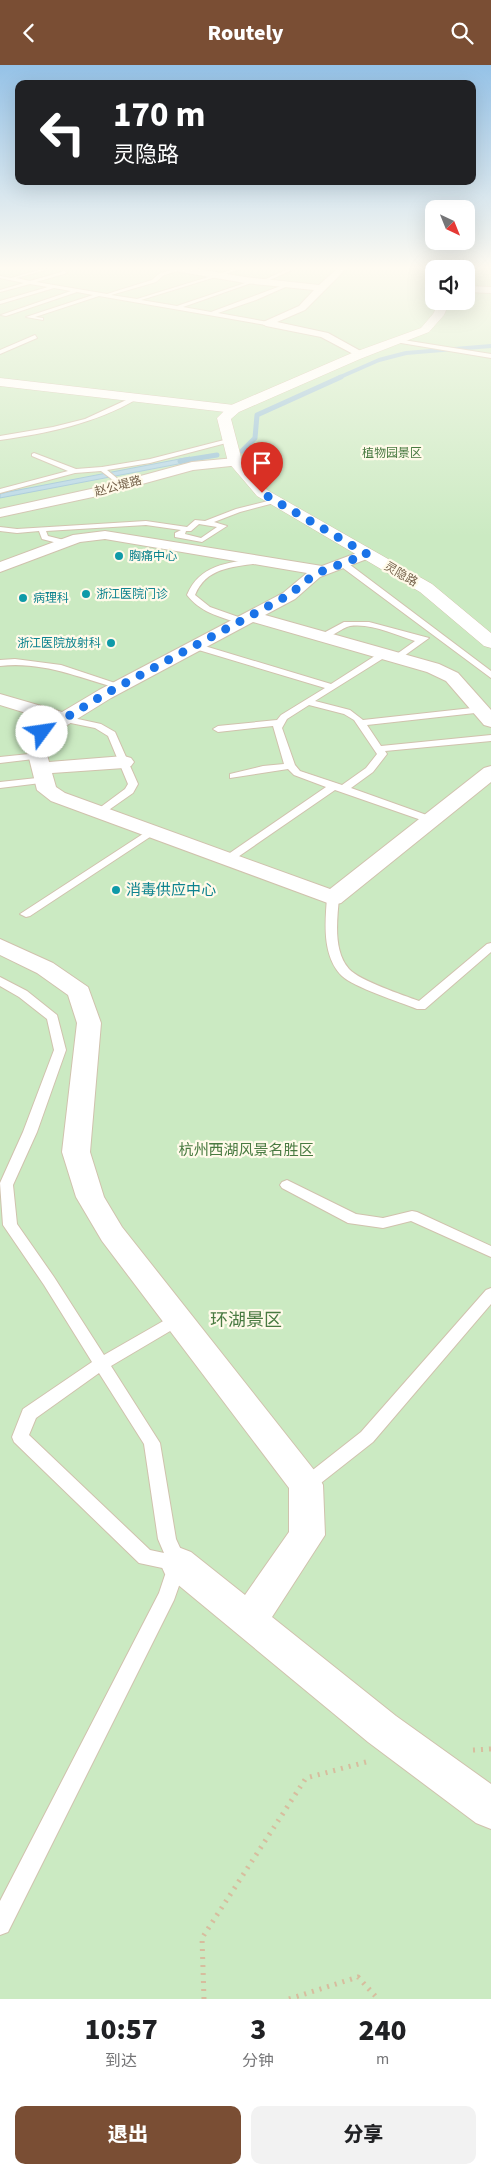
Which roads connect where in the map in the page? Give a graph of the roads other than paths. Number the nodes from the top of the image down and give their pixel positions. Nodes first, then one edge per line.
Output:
1 (356, 356) edge
2 (0, 382) edge
3 (135, 398) junction
4 (234, 409) junction
5 (0, 438) edge
6 (228, 441) junction
7 (34, 455) dead end
8 (235, 461) junction
9 (75, 471) junction
10 (104, 471) junction
11 (118, 482) junction
12 (0, 491) edge
13 (276, 501) junction
14 (0, 513) edge
15 (206, 523) junction
16 (0, 529) edge
17 (42, 529) junction
18 (188, 529) junction
19 (65, 543) junction
20 (367, 554) junction
21 (262, 560) junction
22 (342, 563) junction
23 (0, 567) edge
24 (324, 571) junction
25 (246, 619) junction
26 (437, 633) junction
27 (322, 636) junction
28 (421, 640) junction
29 (491, 642) edge
30 (195, 646) junction
31 (390, 656) junction
32 (0, 663) edge
33 (491, 675) edge
34 (120, 686) junction
35 (332, 687) junction
36 (0, 699) edge
37 (308, 702) junction
38 (486, 715) edge
39 (64, 719) junction
40 (280, 723) junction
41 (360, 723) junction
42 (218, 729) dead end
43 (491, 738) edge
44 (378, 749) junction
45 (0, 761) edge
46 (124, 762) junction
47 (290, 767) junction
48 (42, 768) junction
49 (491, 772) edge
50 (233, 776) dead end
51 (0, 785) edge
52 (339, 787) junction
53 (99, 812) junction
54 (431, 820) junction
55 (152, 831) junction
56 (228, 859) junction
57 (333, 898) junction
58 (26, 914) dead end
59 (0, 946) edge
60 (489, 951) edge
61 (0, 981) edge
62 (287, 1185) dead end
63 (491, 1252) edge
64 (491, 1294) edge
65 (177, 1320) junction
66 (101, 1364) junction
67 (306, 1485) junction
68 (178, 1563) junction
69 (248, 1621) junction
70 (491, 1809) edge
71 (0, 1923) edge

1 - 4 main road
2 - 3 main road
3 - 4 main road
3 - 5 lane
4 - 6 main road, 灵隐路
6 - 8 main road, 灵隐路
6 - 10 lane
7 - 9 lane
8 - 11 street, 赵公堤路
8 - 13 main road, 灵隐路
9 - 10 lane
9 - 12 lane
10 - 11 lane
11 - 14 street, 赵公堤路
13 - 15 lane
13 - 20 main road, 灵隐路
15 - 18 lane
15 - 18 lane
16 - 17 lane
17 - 18 lane
17 - 19 lane
19 - 21 street
19 - 23 street
20 - 22 street
20 - 29 main road, 灵隐路
21 - 24 street
21 - 25 lane
22 - 24 street
22 - 26 lane
24 - 25 street
25 - 27 street
25 - 30 street
26 - 28 lane
26 - 33 lane
27 - 28 lane
27 - 31 street
28 - 31 lane
30 - 34 street
30 - 35 lane
31 - 35 lane
31 - 38 street
32 - 34 lane
34 - 39 street
35 - 37 lane
36 - 39 street
37 - 40 lane
37 - 41 lane
38 - 41 lane
39 - 46 lane
39 - 48 street
40 - 42 lane
40 - 47 lane
41 - 44 lane
43 - 44 lane
44 - 52 lane
45 - 48 lane
46 - 48 street
46 - 53 lane
47 - 50 lane
47 - 52 lane
48 - 51 lane
48 - 53 street
49 - 54 street
52 - 54 lane
52 - 56 lane
53 - 55 street
54 - 57 street
55 - 56 street
55 - 58 lane
56 - 57 street
57 - 60 lane
59 - 65 street
61 - 66 lane
62 - 63 lane
64 - 67 lane
65 - 66 lane
65 - 67 street
66 - 68 lane
66 - 68 lane
67 - 69 street
68 - 69 street
68 - 71 lane
69 - 70 street

